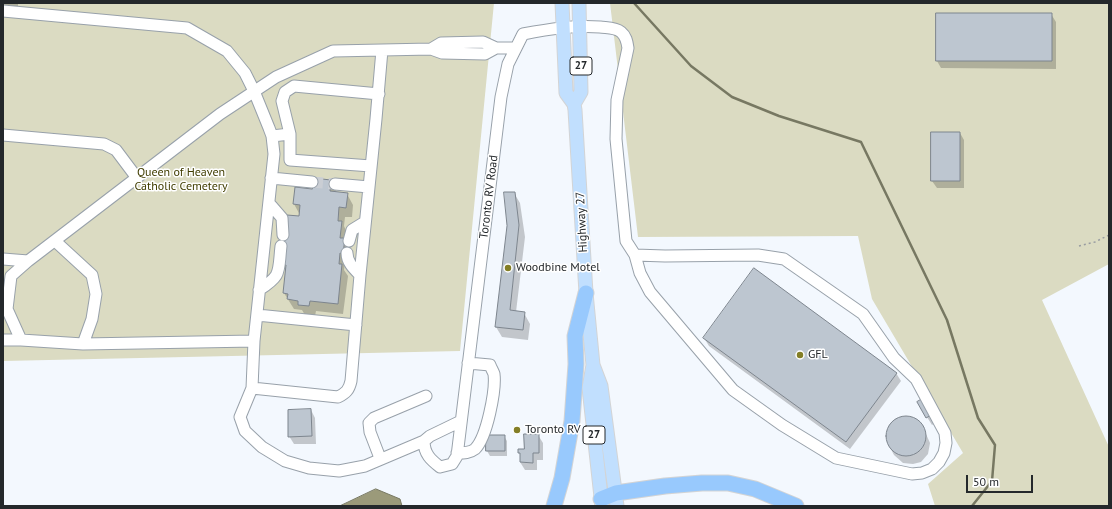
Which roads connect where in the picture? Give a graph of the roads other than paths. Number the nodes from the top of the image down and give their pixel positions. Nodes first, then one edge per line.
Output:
1 (562, 3) edge
2 (579, 3) edge
3 (3, 11) edge
4 (580, 26) junction
5 (563, 28) junction
6 (516, 48) junction
7 (382, 50) junction
8 (254, 91) junction
9 (379, 94) junction
10 (574, 104) junction
11 (290, 134) junction
12 (3, 136) edge
13 (272, 136) junction
14 (371, 166) junction
15 (137, 178) junction
16 (271, 178) junction
17 (312, 182) tunnel mouth
18 (335, 184) tunnel mouth
19 (369, 187) junction
20 (269, 203) junction
21 (366, 222) junction
22 (283, 235) dead end
23 (55, 241) junction
24 (281, 246) dead end
25 (635, 255) junction
26 (3, 259) edge
27 (28, 262) junction
28 (360, 275) junction
29 (259, 290) junction
30 (586, 293) junction
31 (257, 315) junction
32 (356, 325) junction
33 (3, 340) edge
34 (21, 340) junction
35 (254, 341) junction
36 (83, 344) junction
37 (468, 363) junction
38 (593, 365) junction
39 (252, 388) junction
40 (426, 396) dead end
41 (461, 421) junction
42 (424, 441) junction
43 (457, 453) junction
44 (380, 458) junction
45 (616, 499) edge
46 (602, 503) edge
47 (554, 506) edge
48 (796, 506) edge

1 - 5 main road, Highway 27 / 27
2 - 4 main road, Highway 27 / 27
3 - 8 lane
4 - 5 lane, Toronto RV Road
4 - 10 main road, Highway 27 / 27
4 - 25 lane, Toronto RV Road
5 - 6 lane, Toronto RV Road
5 - 10 main road, Highway 27 / 27
6 - 7 lane
6 - 37 lane, Toronto RV Road
7 - 8 lane
7 - 9 lane
8 - 13 lane
8 - 15 lane
9 - 11 lane
9 - 14 lane
10 - 30 main road, Highway 27 / 27
11 - 13 lane
11 - 14 lane
12 - 15 lane
13 - 16 lane
14 - 19 lane
15 - 23 lane
16 - 17 lane
16 - 20 lane
18 - 19 lane
19 - 21 lane
20 - 22 lane
20 - 29 lane
21 - 28 lane
21 - 28 lane
23 - 27 lane
23 - 36 lane
24 - 29 lane
25 - 25 lane
26 - 27 lane
27 - 34 lane
28 - 32 lane
29 - 31 lane
30 - 38 main road, Highway 27 / 27
30 - 47 highway
31 - 32 lane
31 - 35 lane
32 - 39 lane
33 - 34 lane
34 - 36 lane
35 - 36 lane
35 - 39 lane
37 - 41 lane, Toronto RV Road
37 - 43 lane
38 - 45 main road, Highway 27 / 27
38 - 46 main road, Highway 27 / 27
39 - 44 lane
40 - 44 lane
41 - 42 lane
41 - 43 lane, Toronto RV Road
42 - 43 lane
42 - 44 lane
45 - 46 highway
45 - 48 highway

